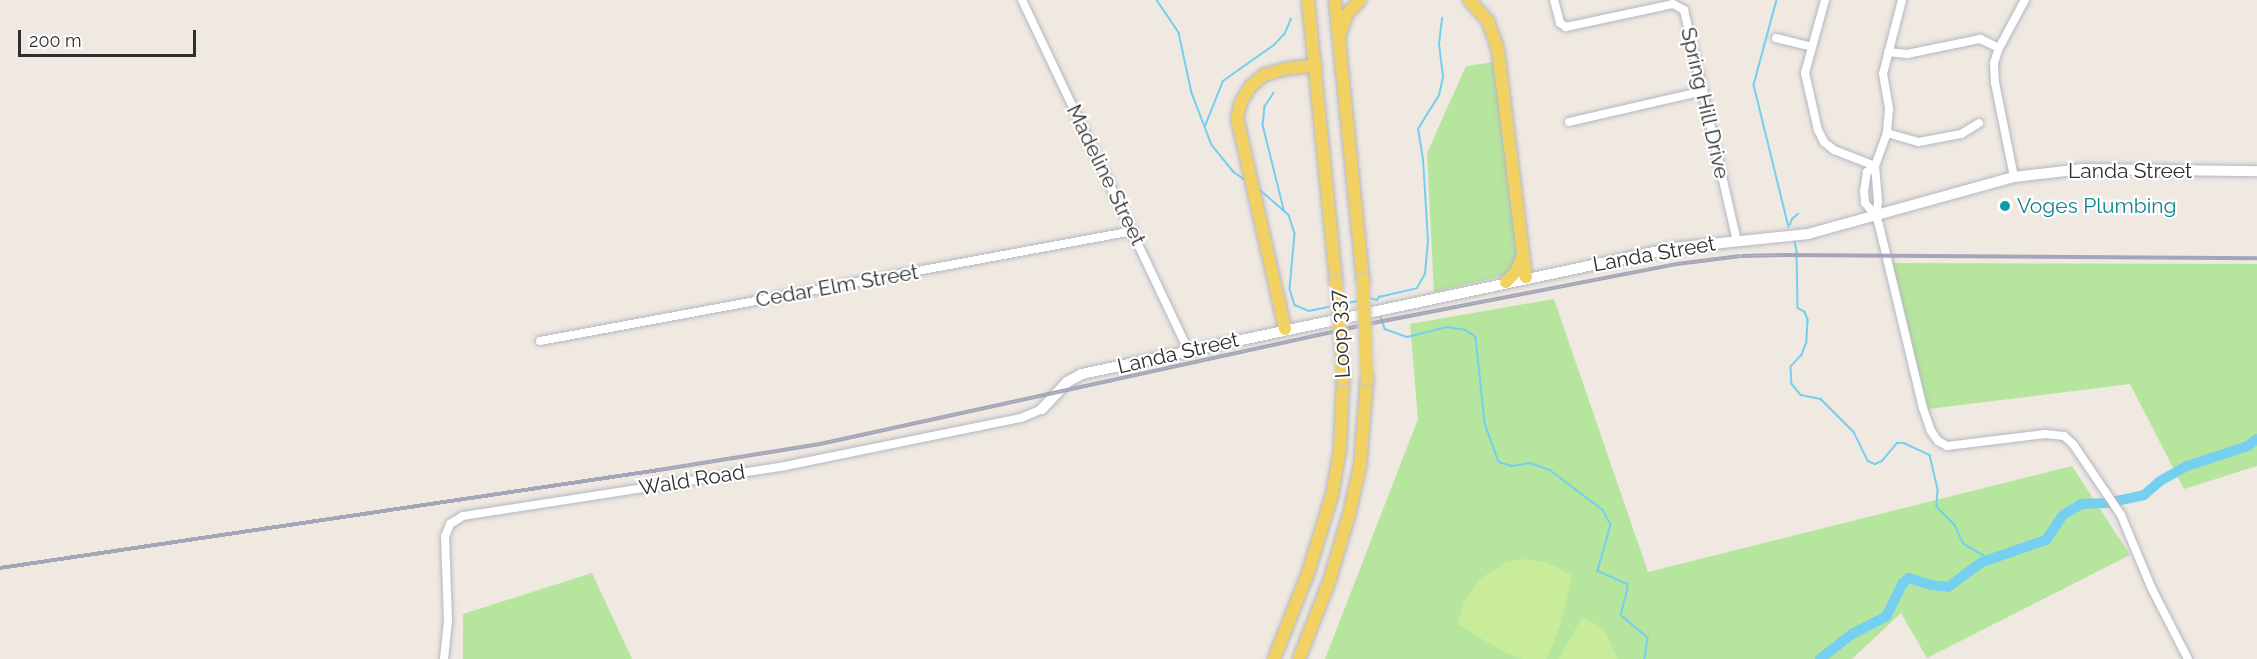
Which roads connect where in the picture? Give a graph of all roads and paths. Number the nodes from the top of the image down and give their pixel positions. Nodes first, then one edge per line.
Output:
1 (1022, 0) edge
2 (1308, 0) edge
3 (1335, 0) edge
4 (1360, 0) edge
5 (1469, 0) edge
6 (1554, 0) edge
7 (1825, 0) edge
8 (1902, 0) edge
9 (2025, 0) edge
10 (1339, 38) junction
11 (1776, 38) dead end
12 (1811, 47) junction
13 (1999, 48) junction
14 (1888, 52) junction
15 (1316, 65) junction
16 (1703, 91) junction
17 (1569, 122) dead end
18 (1979, 123) dead end
19 (1887, 133) junction
20 (1875, 166) junction
21 (2257, 171) edge
22 (2014, 177) junction
23 (1863, 185) junction
24 (1876, 185) junction
25 (1876, 216) junction
26 (1133, 231) junction
27 (1737, 241) junction
28 (1523, 251) junction
29 (1526, 278) junction
30 (1506, 282) junction
31 (1285, 329) junction
32 (540, 341) dead end
33 (1188, 350) junction
34 (1060, 390) joint
35 (1042, 409) joint
36 (1342, 426) junction
37 (1364, 433) junction
38 (444, 659) edge
39 (1274, 659) edge
40 (1299, 659) edge
41 (2188, 659) edge

1 - 26 street, Madeline Street
2 - 15 main road, Loop 337
3 - 10 main road, Loop 337
4 - 10 main road
5 - 28 main road
6 - 16 street, Spring Hill Drive
7 - 12 street
8 - 14 street
9 - 13 street
10 - 37 main road, Loop 337, bridge
11 - 12 street
12 - 20 street
13 - 14 street
13 - 22 street
14 - 19 street
15 - 31 main road
15 - 36 main road, Loop 337, bridge
16 - 17 street
16 - 27 street, Spring Hill Drive
18 - 19 street
19 - 20 street
20 - 23 street
20 - 24 street
21 - 22 street, Landa Street
22 - 25 street, Landa Street
23 - 24 street
23 - 25 street
24 - 25 street
25 - 27 street, Landa Street
25 - 41 street
26 - 32 street, Cedar Elm Street
26 - 33 street, Madeline Street
27 - 29 street, Landa Street
28 - 29 main road
28 - 30 main road
29 - 30 street, Landa Street
30 - 31 street, Landa Street
31 - 33 street, Landa Street
33 - 34 street, Landa Street
34 - 35 street, Wald Road
35 - 38 street, Wald Road
36 - 37 main road
36 - 39 main road, Loop 337
37 - 40 main road, Loop 337

